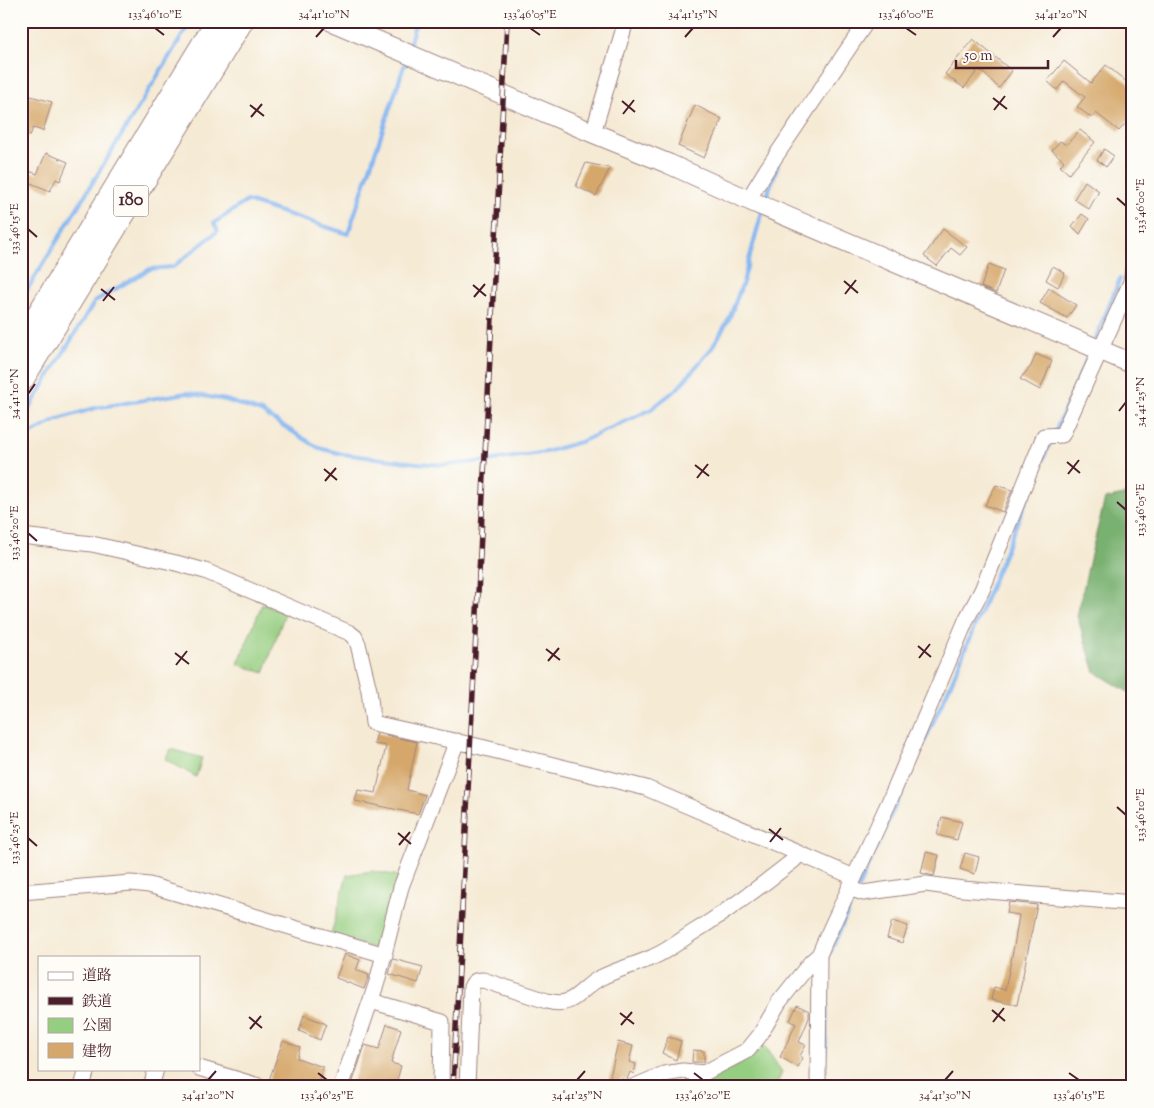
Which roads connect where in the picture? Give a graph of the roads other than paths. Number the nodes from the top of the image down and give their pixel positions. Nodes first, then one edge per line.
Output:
1 (218, 21) edge
2 (241, 21) edge
3 (331, 21) edge
4 (626, 21) edge
5 (867, 21) edge
6 (593, 133) junction
7 (751, 201) junction
8 (1132, 279) edge
9 (21, 344) edge
10 (1096, 347) junction
11 (1133, 364) edge
12 (21, 380) edge
13 (21, 536) edge
14 (456, 741) junction
15 (800, 854) junction
16 (855, 887) junction
17 (21, 892) edge
18 (1133, 903) edge
19 (385, 955) junction
20 (819, 955) junction
21 (371, 1001) junction
22 (200, 1068) edge
23 (87, 1070) edge
24 (156, 1070) edge
25 (704, 1073) junction
26 (82, 1087) edge
27 (151, 1087) edge
28 (262, 1087) edge
29 (341, 1087) edge
30 (441, 1087) edge
31 (467, 1087) edge
32 (633, 1087) edge
33 (693, 1087) edge
34 (818, 1087) edge

1 - 9 highway, 180
2 - 12 highway, 180
3 - 6 street
4 - 6 street
5 - 7 street
6 - 7 street
7 - 10 street
8 - 10 street
10 - 11 street
10 - 16 street
13 - 14 street
14 - 15 street
14 - 19 street
15 - 16 street
15 - 31 street
16 - 18 street
16 - 20 street
17 - 19 street
19 - 21 street
20 - 25 street
20 - 34 street
21 - 29 street
21 - 30 street
22 - 28 street
23 - 26 street
24 - 27 street
25 - 32 street
25 - 33 street

